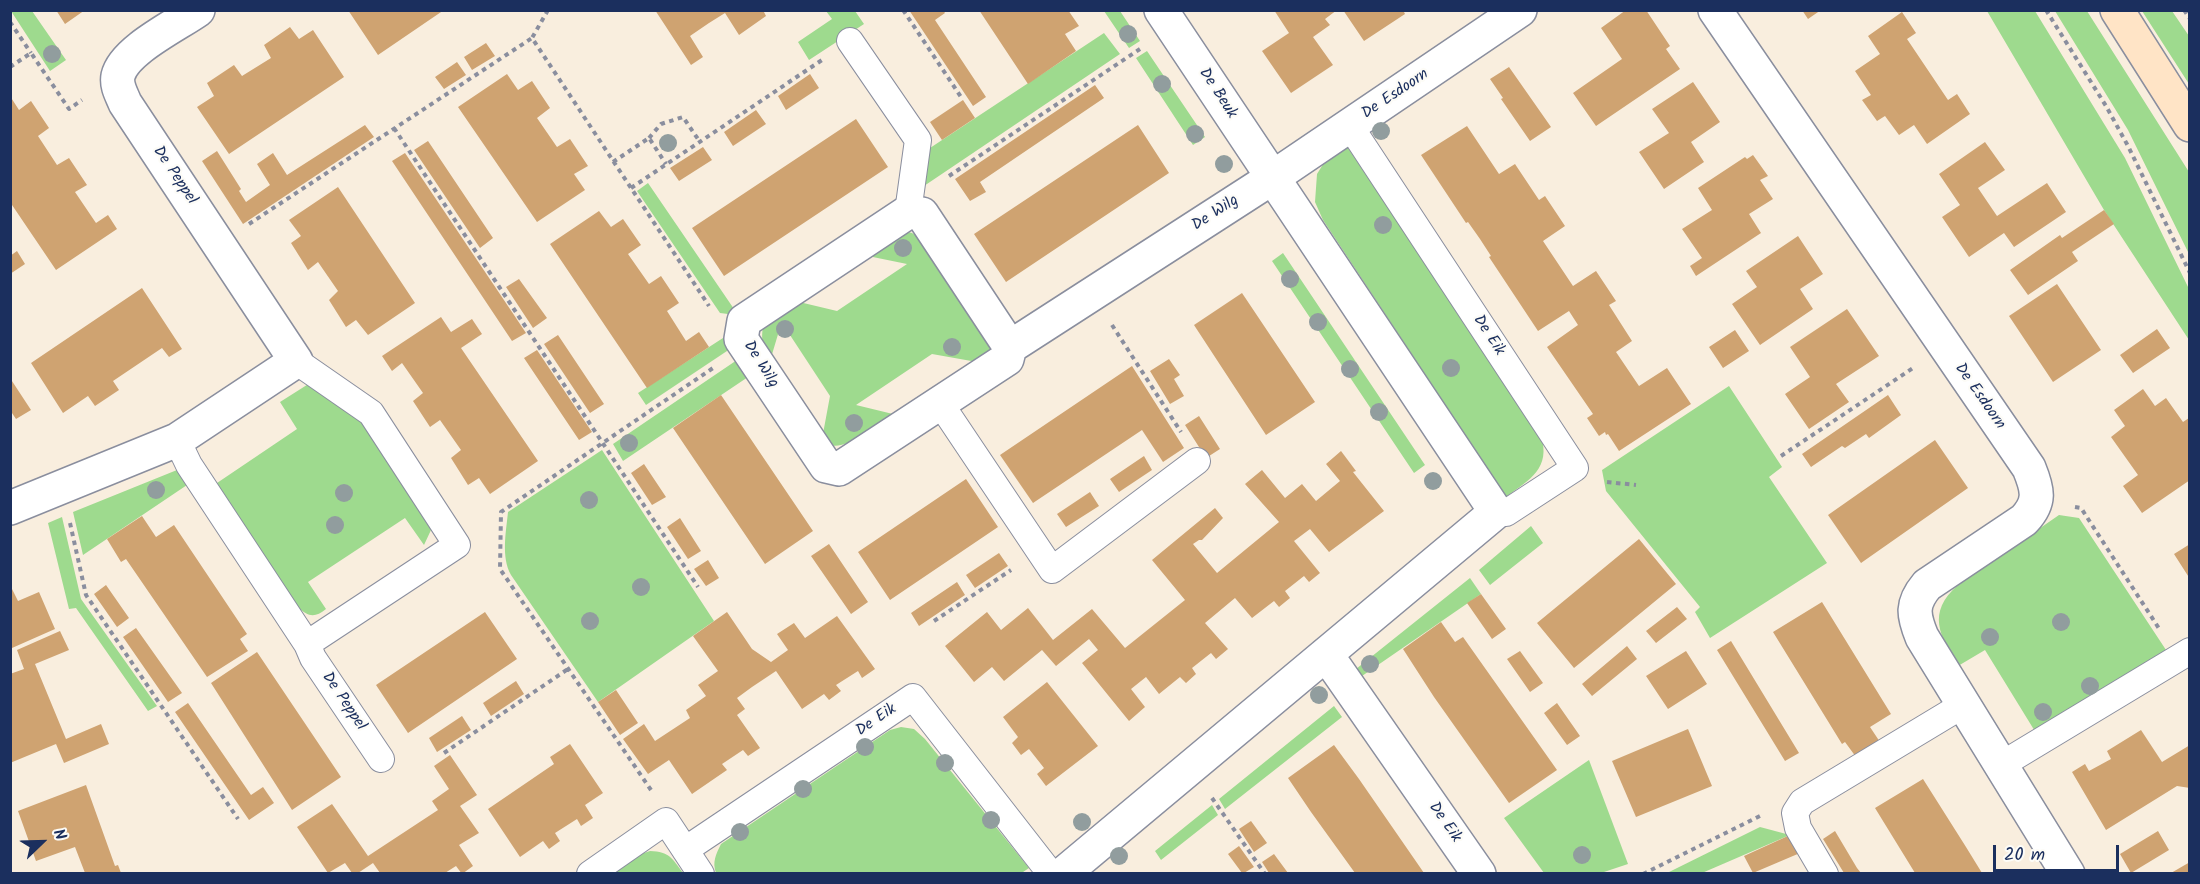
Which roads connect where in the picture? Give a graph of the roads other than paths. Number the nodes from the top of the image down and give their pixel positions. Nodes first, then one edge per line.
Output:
1 (198, 10) edge
2 (1520, 10) edge
3 (1715, 10) edge
4 (2117, 10) edge
5 (1167, 19) edge
6 (850, 41) road end
7 (2190, 125) edge
8 (1350, 126) junction
9 (1272, 178) junction
10 (909, 202) junction
11 (1010, 347) junction
12 (296, 361) junction
13 (940, 403) junction
14 (177, 440) junction
15 (1197, 461) road end
16 (10, 508) edge
17 (1496, 512) junction
18 (307, 644) junction
19 (1326, 654) junction
20 (2184, 655) edge
21 (1964, 705) junction
22 (381, 759) dead end
23 (2001, 765) junction
24 (685, 850) junction
25 (590, 873) edge
26 (700, 873) edge
27 (1051, 873) edge
28 (1063, 873) edge
29 (1479, 873) edge
30 (1825, 873) edge
31 (2068, 873) edge

1 - 12 street, De Peppel
2 - 8 street, De Esdoorn
3 - 21 street, De Esdoorn
4 - 7 main road
5 - 9 street, De Beuk
6 - 10 lane
8 - 9 street, De Esdoorn
8 - 17 lane, De Eik
9 - 11 street, De Wilg
9 - 17 street
10 - 11 street
10 - 13 street, De Wilg
11 - 13 street, De Wilg
12 - 14 street
12 - 18 lane, De Peppel
13 - 15 lane
14 - 16 street
14 - 18 lane, De Peppel
17 - 19 street, De Eik
18 - 22 lane, De Peppel
19 - 28 street, De Eik
19 - 29 street, De Eik
20 - 23 lane
21 - 23 street
21 - 30 lane
23 - 31 street
24 - 25 lane
24 - 26 lane
24 - 27 lane, De Eik

